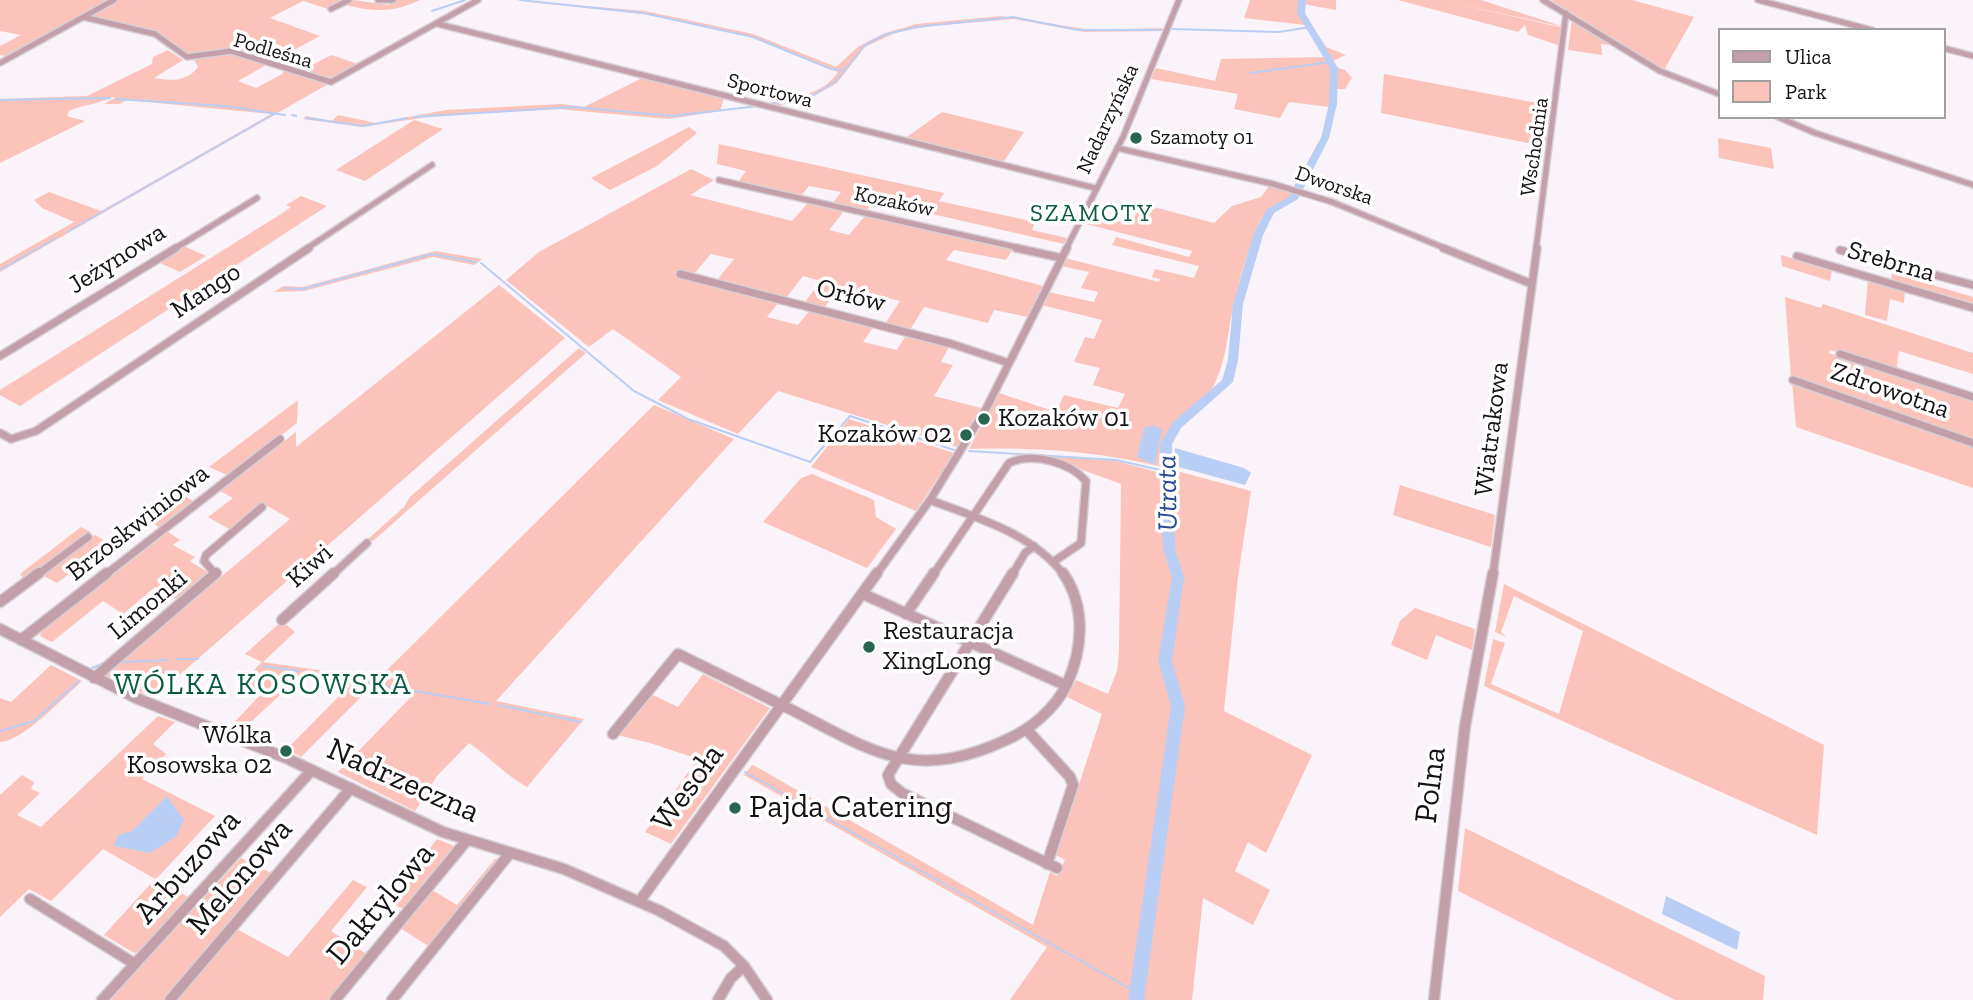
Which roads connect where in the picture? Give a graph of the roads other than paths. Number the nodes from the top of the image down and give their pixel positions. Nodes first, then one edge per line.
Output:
1 (114, 0) edge
2 (349, 0) edge
3 (378, 0) edge
4 (393, 0) edge
5 (478, 0) edge
6 (1179, 0) edge
7 (1542, 0) edge
8 (1758, 0) edge
9 (331, 9) dead end
10 (1566, 13) junction
11 (83, 17) junction
12 (438, 24) junction
13 (1864, 28) edge
14 (1945, 49) edge
15 (1973, 56) edge
16 (0, 63) edge
17 (1717, 93) edge
18 (1783, 119) edge
19 (1117, 148) junction
20 (432, 165) dead end
21 (719, 180) dead end
22 (1973, 185) edge
23 (1095, 188) junction
24 (257, 198) dead end
25 (1840, 250) dead end
26 (1797, 256) dead end
27 (1062, 258) junction
28 (680, 274) dead end
29 (1532, 284) junction
30 (1973, 285) edge
31 (1973, 308) edge
32 (1840, 354) dead end
33 (0, 356) edge
34 (1009, 363) junction
35 (1793, 380) dead end
36 (1973, 397) edge
37 (0, 433) edge
38 (970, 438) joint
39 (280, 439) dead end
40 (1973, 443) edge
41 (930, 500) junction
42 (262, 507) dead end
43 (972, 516) junction
44 (88, 537) dead end
45 (367, 543) dead end
46 (1034, 546) junction
47 (1054, 562) junction
48 (1493, 578) joint
49 (863, 594) junction
50 (0, 602) edge
51 (906, 614) junction
52 (282, 620) dead end
53 (0, 629) edge
54 (21, 640) junction
55 (970, 643) junction
56 (94, 678) junction
57 (1065, 685) junction
58 (781, 705) junction
59 (1027, 730) junction
60 (613, 734) dead end
61 (895, 759) junction
62 (312, 770) junction
63 (351, 788) junction
64 (467, 840) junction
65 (510, 853) junction
66 (30, 899) dead end
67 (639, 902) junction
68 (135, 964) junction
69 (744, 965) junction
70 (102, 1000) edge
71 (170, 1000) edge
72 (335, 1000) edge
73 (392, 1000) edge
74 (718, 1000) edge
75 (767, 1000) edge
76 (1434, 1000) edge

1 - 11 street
2 - 9 street
3 - 4 street
5 - 12 street
6 - 19 street, Nadarzyńska
7 - 10 street
8 - 13 street
10 - 17 street
10 - 29 street, Wschodnia
11 - 12 street, Podleśna
11 - 16 street
12 - 23 street, Sportowa
14 - 15 street
18 - 22 street
19 - 23 street, Nadarzyńska
19 - 29 street, Dworska
20 - 37 street, Mango
21 - 27 street, Kozaków
23 - 27 street, Nadarzyńska
24 - 33 street, Jeżynowa
25 - 30 street
26 - 31 street, Srebrna
27 - 34 street, Nadarzyńska
28 - 34 street, Orłów
29 - 48 street, Wiatrakowa
32 - 36 street
34 - 38 street, Nadarzyńska
35 - 40 street, Zdrowotna
38 - 41 street, Wesoła
39 - 54 street, Brzoskwiniowa
41 - 43 street
41 - 49 street, Wesoła
42 - 56 street, Limonki
43 - 46 street
43 - 47 street
43 - 51 street
44 - 50 street
45 - 52 street, Kiwi
46 - 47 street
46 - 55 street
47 - 57 street
48 - 76 street, Polna
49 - 51 street
49 - 58 street, Wesoła
51 - 55 street
53 - 54 street, Nadrzeczna
54 - 56 street, Nadrzeczna
55 - 57 street
55 - 61 street
56 - 62 street, Nadrzeczna
57 - 59 street
58 - 60 street
58 - 61 street
58 - 67 street, Wesoła
59 - 61 street
59 - 61 street
62 - 63 street, Nadrzeczna
62 - 68 street, Arbuzowa
63 - 64 street, Nadrzeczna
63 - 71 street, Melonowa
64 - 65 street, Nadrzeczna
64 - 72 street, Daktylowa
65 - 67 street, Nadrzeczna
65 - 73 street
66 - 68 street
67 - 69 street, Nadrzeczna
68 - 70 street, Arbuzowa
69 - 74 street
69 - 75 street, Nadrzeczna

